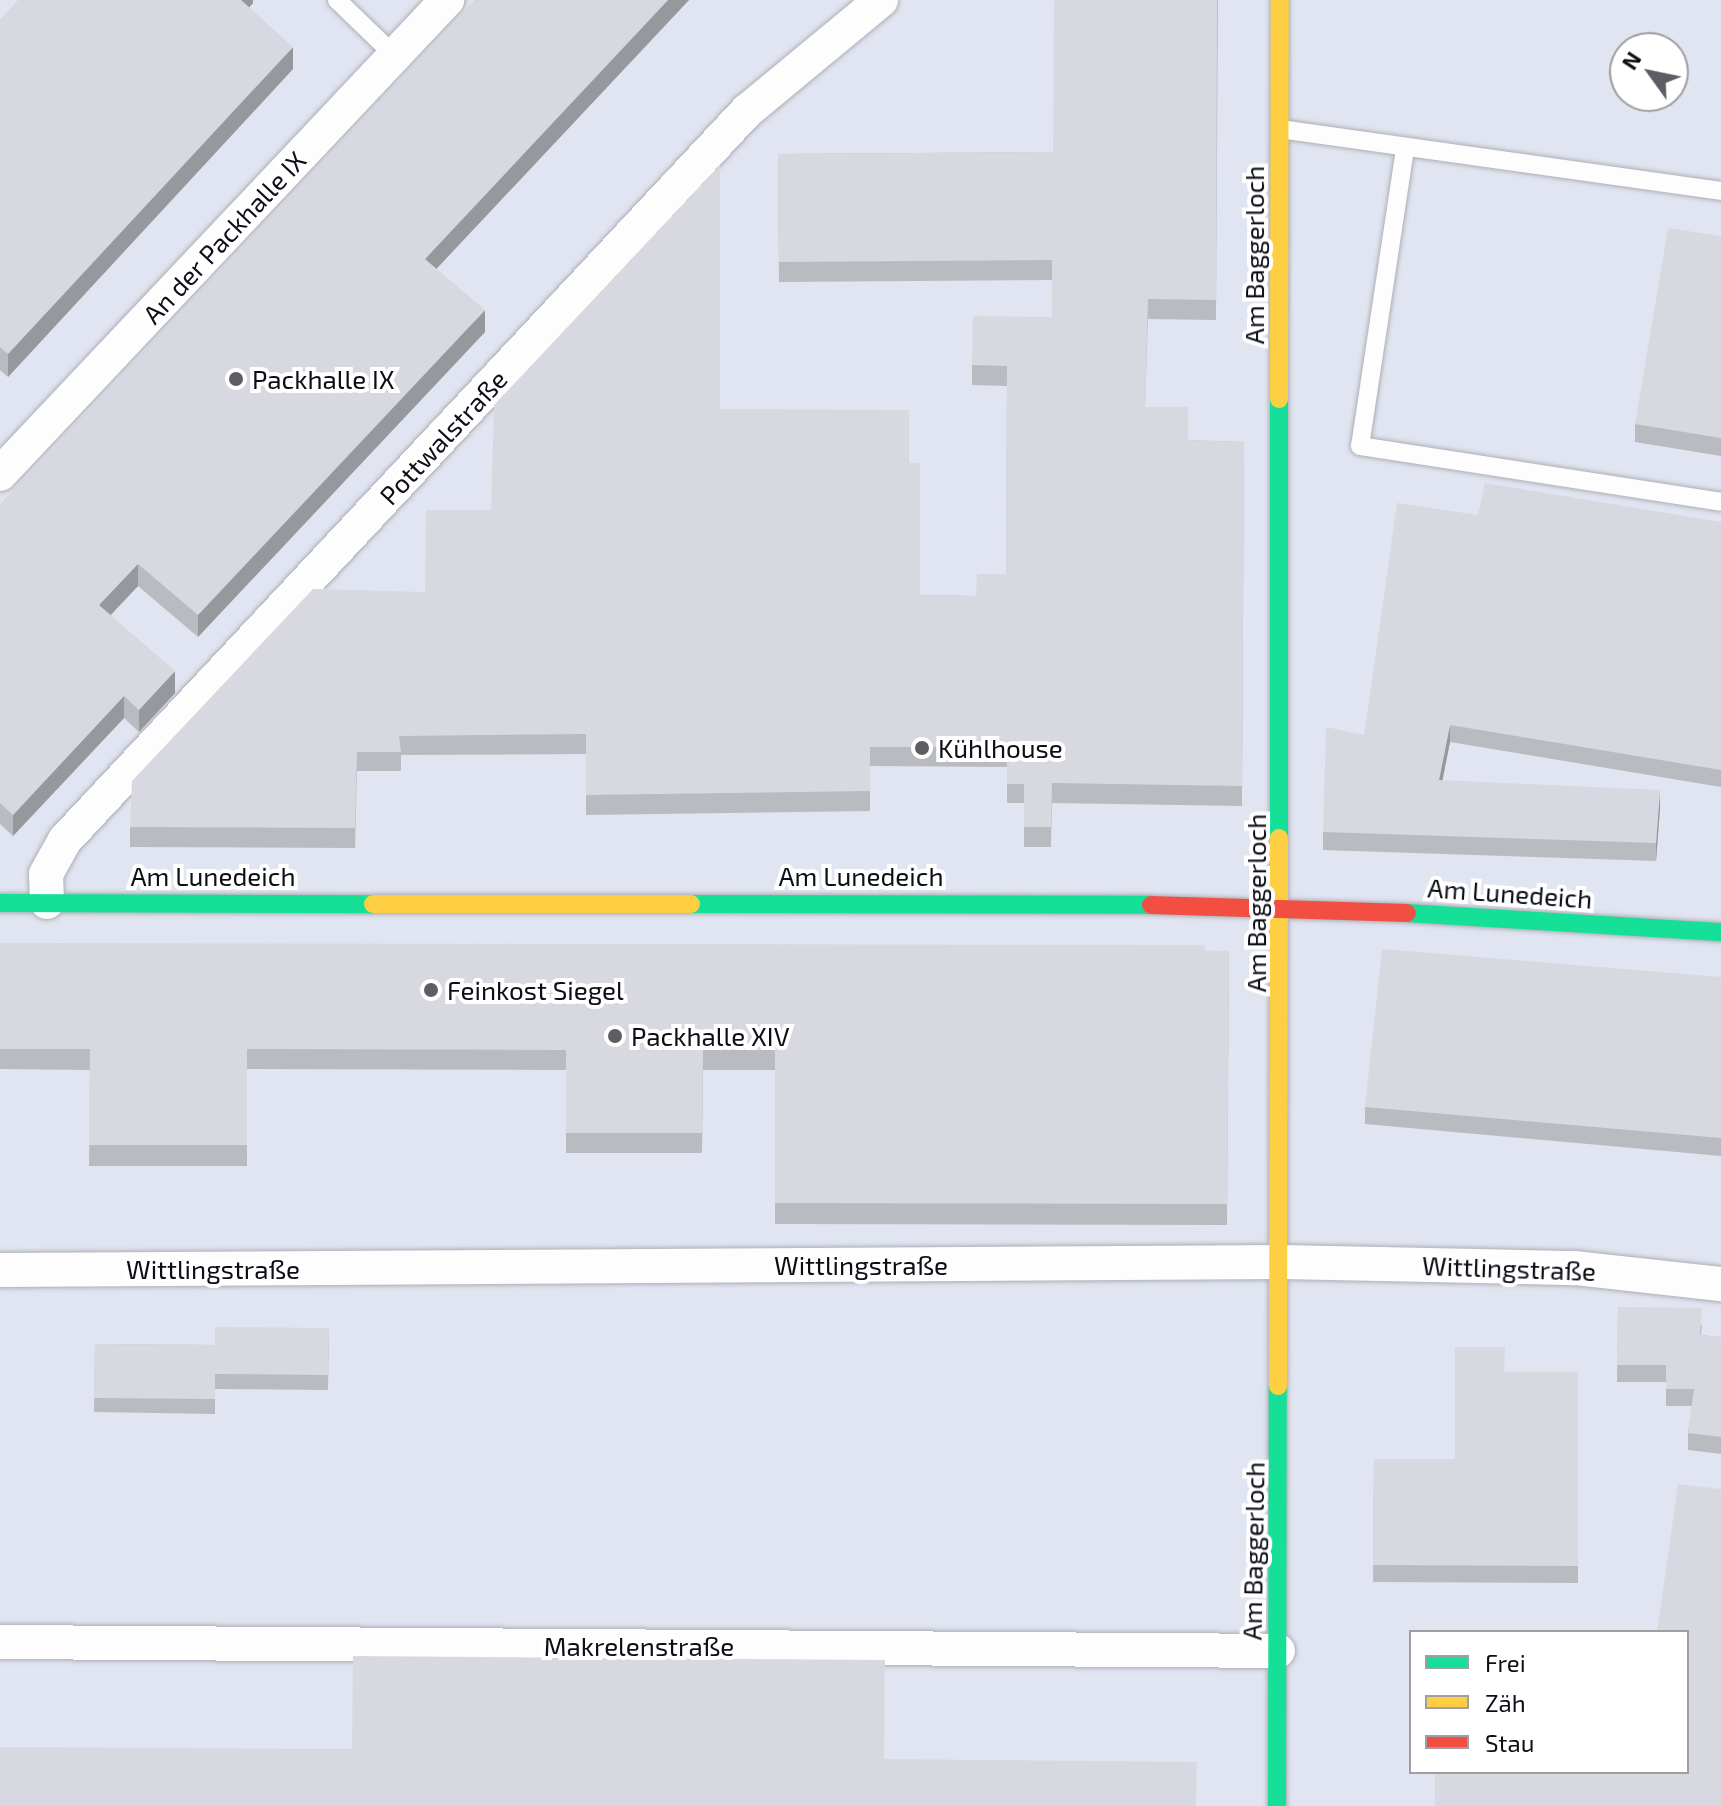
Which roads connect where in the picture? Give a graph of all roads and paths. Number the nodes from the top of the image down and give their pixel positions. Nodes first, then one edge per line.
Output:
1 (337, 0) edge
2 (447, 0) edge
3 (881, 0) edge
4 (1280, 0) edge
5 (395, 56) junction
6 (1280, 129) junction
7 (1405, 149) junction
8 (1721, 191) edge
9 (0, 474) edge
10 (1721, 502) edge
11 (47, 902) junction
12 (0, 903) edge
13 (1282, 905) junction
14 (1721, 932) edge
15 (1282, 1262) junction
16 (0, 1270) edge
17 (1721, 1284) edge
18 (0, 1642) edge
19 (1278, 1651) junction
20 (1277, 1806) edge

1 - 5 lane
2 - 5 street, An der Packhalle IX
3 - 11 street, Pottwalstraße
4 - 6 street, Am Baggerloch
5 - 9 street, An der Packhalle IX
6 - 7 lane
6 - 13 street, Am Baggerloch
7 - 8 lane
7 - 10 lane
11 - 12 street, Am Lunedeich
11 - 13 street, Am Lunedeich
13 - 14 street, Am Lunedeich
13 - 15 street, Am Baggerloch
15 - 16 street, Wittlingstraße
15 - 17 street, Wittlingstraße
15 - 19 street, Am Baggerloch
18 - 19 street, Makrelenstraße
19 - 20 street, Am Baggerloch

